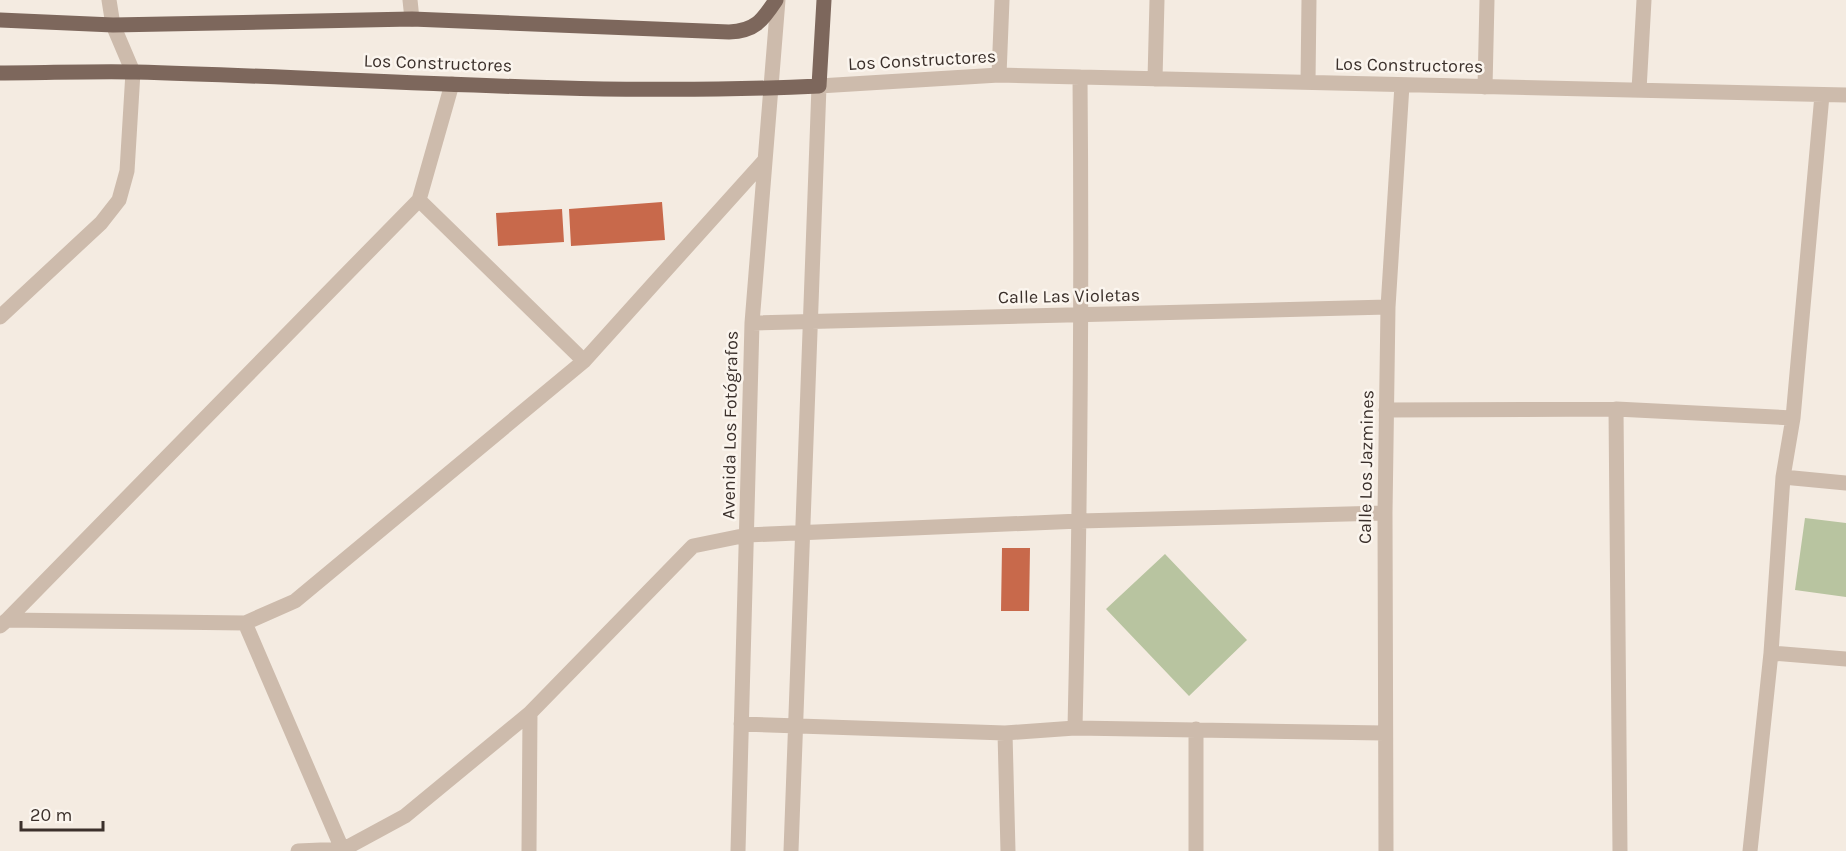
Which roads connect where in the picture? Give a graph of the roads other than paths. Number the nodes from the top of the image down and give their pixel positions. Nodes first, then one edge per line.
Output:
1 (109, 0) edge
2 (410, 0) edge
3 (777, 0) edge
4 (824, 0) edge
5 (1002, 0) edge
6 (1157, 0) edge
7 (1309, 0) edge
8 (1487, 0) edge
9 (1644, 0) edge
10 (412, 19) junction
11 (0, 20) edge
12 (113, 25) junction
13 (134, 72) junction
14 (0, 73) edge
15 (999, 75) junction
16 (1080, 77) junction
17 (1155, 79) junction
18 (1308, 82) junction
19 (452, 84) junction
20 (1402, 85) junction
21 (819, 86) junction
22 (1485, 87) junction
23 (771, 88) junction
24 (1639, 90) junction
25 (1822, 95) junction
26 (1846, 95) edge
27 (765, 160) junction
28 (419, 200) junction
29 (1388, 307) junction
30 (1082, 316) junction
31 (0, 317) edge
32 (811, 322) junction
33 (752, 323) junction
34 (584, 361) junction
35 (1616, 409) junction
36 (1386, 410) junction
37 (1792, 418) junction
38 (1783, 477) junction
39 (1846, 483) edge
40 (1384, 513) junction
41 (1080, 521) junction
42 (803, 533) junction
43 (747, 535) junction
44 (4, 623) edge
45 (245, 623) junction
46 (1771, 652) junction
47 (1846, 659) edge
48 (530, 712) junction
49 (741, 724) junction
50 (796, 726) junction
51 (1075, 728) junction
52 (1196, 729) junction
53 (1384, 732) junction
54 (1005, 733) junction
55 (344, 850) edge
56 (298, 851) edge
57 (529, 851) edge
58 (738, 851) edge
59 (791, 851) edge
60 (1008, 851) edge
61 (1196, 851) edge
62 (1386, 851) edge
63 (1620, 851) edge
64 (1750, 851) edge

1 - 12 street
2 - 10 street
3 - 10 main road
3 - 23 street, Avenida Los Fotógrafos
4 - 21 main road
5 - 15 street
6 - 17 street
7 - 18 street
8 - 22 street
9 - 24 street
10 - 12 main road
11 - 12 main road
12 - 13 street
13 - 14 main road, Los Constructores
13 - 19 main road, Los Constructores
13 - 31 street
15 - 16 street, Los Constructores
15 - 21 street, Los Constructores
16 - 17 street, Los Constructores
16 - 30 street
17 - 18 street, Los Constructores
18 - 20 street, Los Constructores
19 - 23 main road, Los Constructores
19 - 28 street
20 - 22 street, Los Constructores
20 - 29 street, Calle Los Jazmines
21 - 23 main road, Los Constructores
21 - 32 street
22 - 24 street, Los Constructores
23 - 27 street, Avenida Los Fotógrafos
24 - 25 street, Los Constructores
25 - 26 street, Los Constructores
25 - 37 street
27 - 33 street, Avenida Los Fotógrafos
27 - 34 street
28 - 34 street
28 - 44 street
29 - 30 street, Calle Las Violetas
29 - 36 street, Calle Los Jazmines
30 - 32 street, Calle Las Violetas
30 - 41 street
32 - 33 street, Calle Las Violetas
32 - 42 street
33 - 43 street, Avenida Los Fotógrafos
34 - 45 street
35 - 36 street
35 - 37 street
35 - 63 street
36 - 40 street, Calle Los Jazmines
37 - 38 street
38 - 39 street
38 - 46 street
40 - 41 street
40 - 53 street, Calle Los Jazmines
41 - 42 street
41 - 51 street
42 - 43 street
42 - 50 street
43 - 48 street
43 - 49 street, Avenida Los Fotógrafos
44 - 45 street
45 - 55 street
46 - 47 street
46 - 64 street
48 - 55 street
48 - 57 street
49 - 50 street
49 - 58 street, Avenida Los Fotógrafos
50 - 54 street
50 - 59 street
51 - 52 street
51 - 54 street
52 - 53 street
52 - 61 street
53 - 62 street, Calle Los Jazmines
54 - 60 street
55 - 56 street

